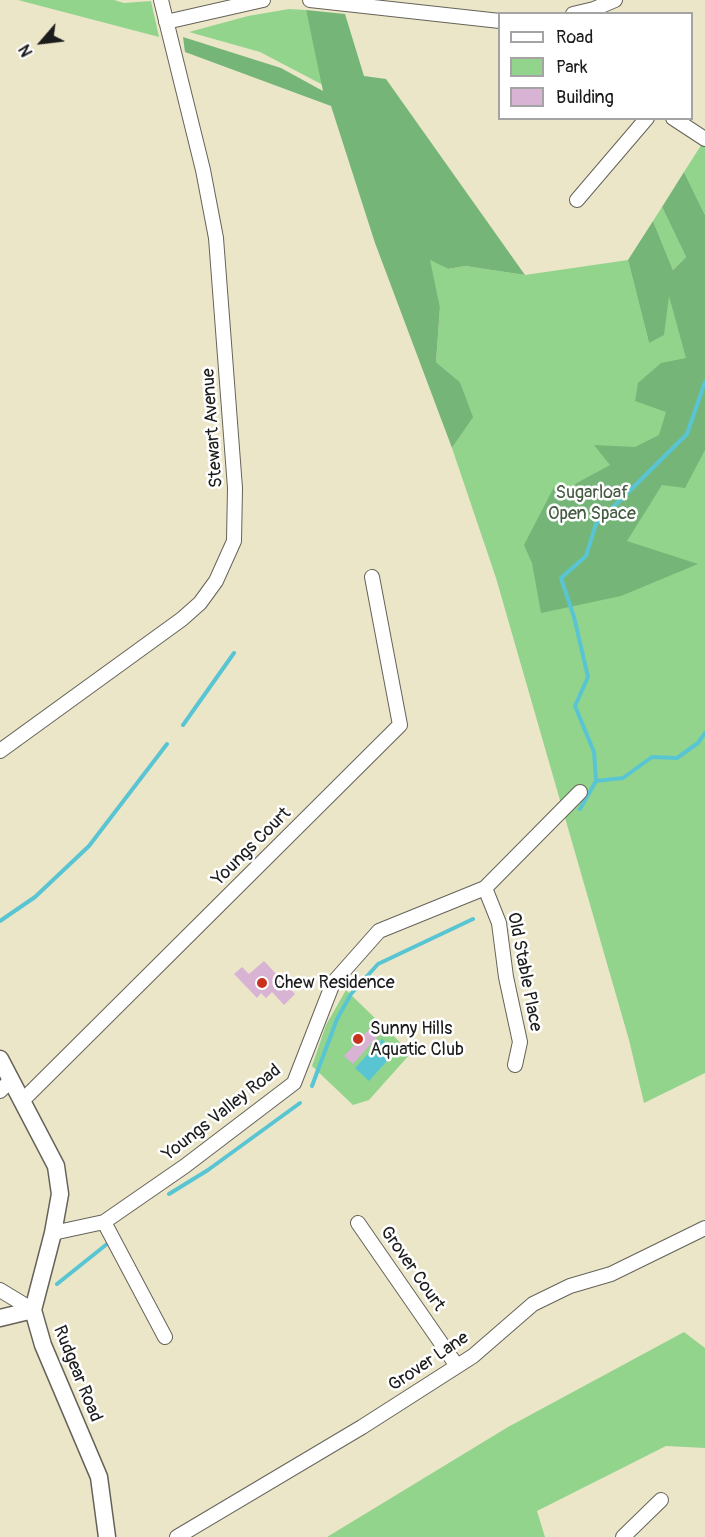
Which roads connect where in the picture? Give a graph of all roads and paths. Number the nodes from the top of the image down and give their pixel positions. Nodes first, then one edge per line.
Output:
1 (161, 0) edge
2 (263, 0) edge
3 (310, 0) edge
4 (615, 0) edge
5 (595, 11) edge
6 (498, 21) edge
7 (166, 22) junction
8 (645, 120) edge
9 (676, 120) edge
10 (705, 139) edge
11 (577, 200) dead end
12 (372, 577) dead end
13 (0, 751) edge
14 (580, 792) dead end
15 (485, 888) junction
16 (0, 1059) edge
17 (515, 1065) dead end
18 (5, 1085) edge
19 (22, 1101) junction
20 (104, 1222) junction
21 (358, 1223) dead end
22 (705, 1228) edge
23 (53, 1233) junction
24 (0, 1290) edge
25 (33, 1310) junction
26 (0, 1318) edge
27 (165, 1337) dead end
28 (457, 1366) junction
29 (661, 1500) dead end
30 (107, 1537) edge
31 (177, 1537) edge
32 (623, 1537) edge

1 - 7 street, Stewart Avenue
2 - 7 street
3 - 6 street
4 - 5 street
7 - 13 street, Stewart Avenue
8 - 11 street
9 - 10 street
12 - 19 street, Youngs Court
14 - 15 street, Youngs Valley Road
15 - 17 street, Old Stable Place
15 - 20 street, Youngs Valley Road
16 - 18 street, Rudgear Road
18 - 19 street, Rudgear Road
19 - 23 street, Rudgear Road
20 - 23 street, Youngs Valley Road
20 - 27 street
21 - 28 street, Grover Court
22 - 28 street, Grover Lane
23 - 25 street, Rudgear Road
24 - 25 street
25 - 26 street
25 - 30 street, Rudgear Road
28 - 31 street, Grover Lane
29 - 32 street

